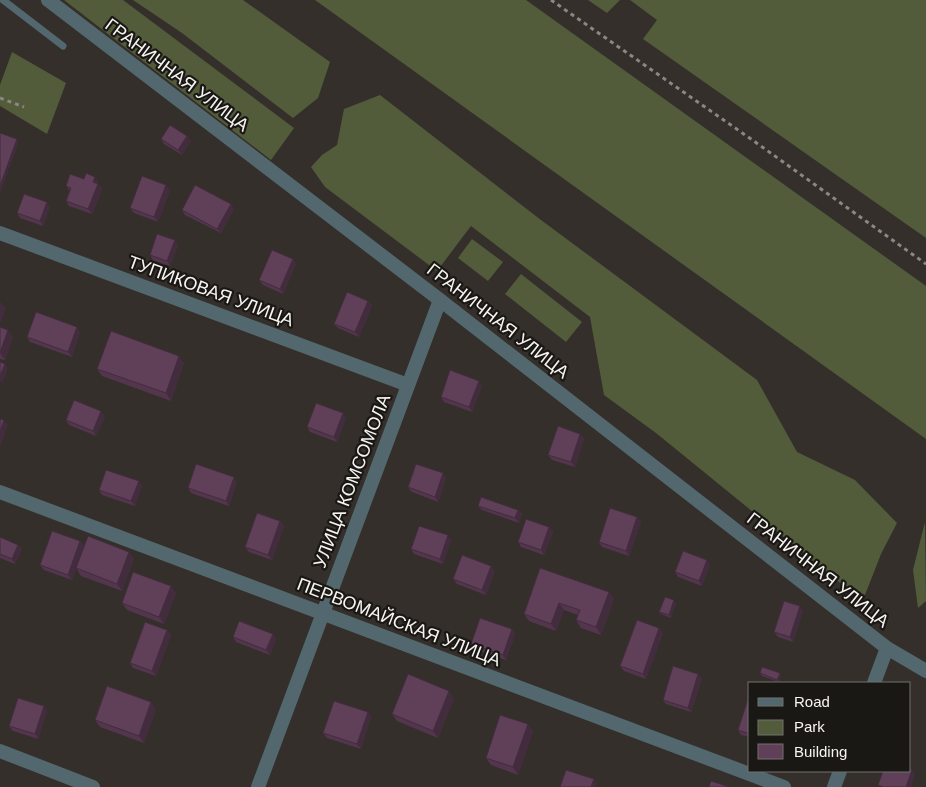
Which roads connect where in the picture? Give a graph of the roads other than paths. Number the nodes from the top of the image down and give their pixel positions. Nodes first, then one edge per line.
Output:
1 (3, 0) edge
2 (48, 0) edge
3 (0, 5) edge
4 (63, 46) dead end
5 (0, 233) edge
6 (440, 300) junction
7 (408, 385) junction
8 (0, 492) edge
9 (323, 613) junction
10 (887, 648) junction
11 (926, 671) edge
12 (874, 682) edge
13 (0, 752) edge
14 (840, 772) edge
15 (93, 787) edge
16 (258, 787) edge
17 (784, 787) edge
18 (834, 787) edge

1 - 3 lane
1 - 4 lane
2 - 6 street, ГРАНИЧНАЯ УЛИЦА
5 - 7 street, ТУПИКОВАЯ УЛИЦА
6 - 7 street, УЛИЦА КОМСОМОЛА
6 - 10 street, ГРАНИЧНАЯ УЛИЦА
7 - 9 street, УЛИЦА КОМСОМОЛА
8 - 9 street, ПЕРВОМАЙСКАЯ УЛИЦА
9 - 16 street, УЛИЦА КОМСОМОЛА
9 - 17 street, ПЕРВОМАЙСКАЯ УЛИЦА
10 - 11 street, ГРАНИЧНАЯ УЛИЦА
10 - 12 street
13 - 15 street
14 - 18 street

